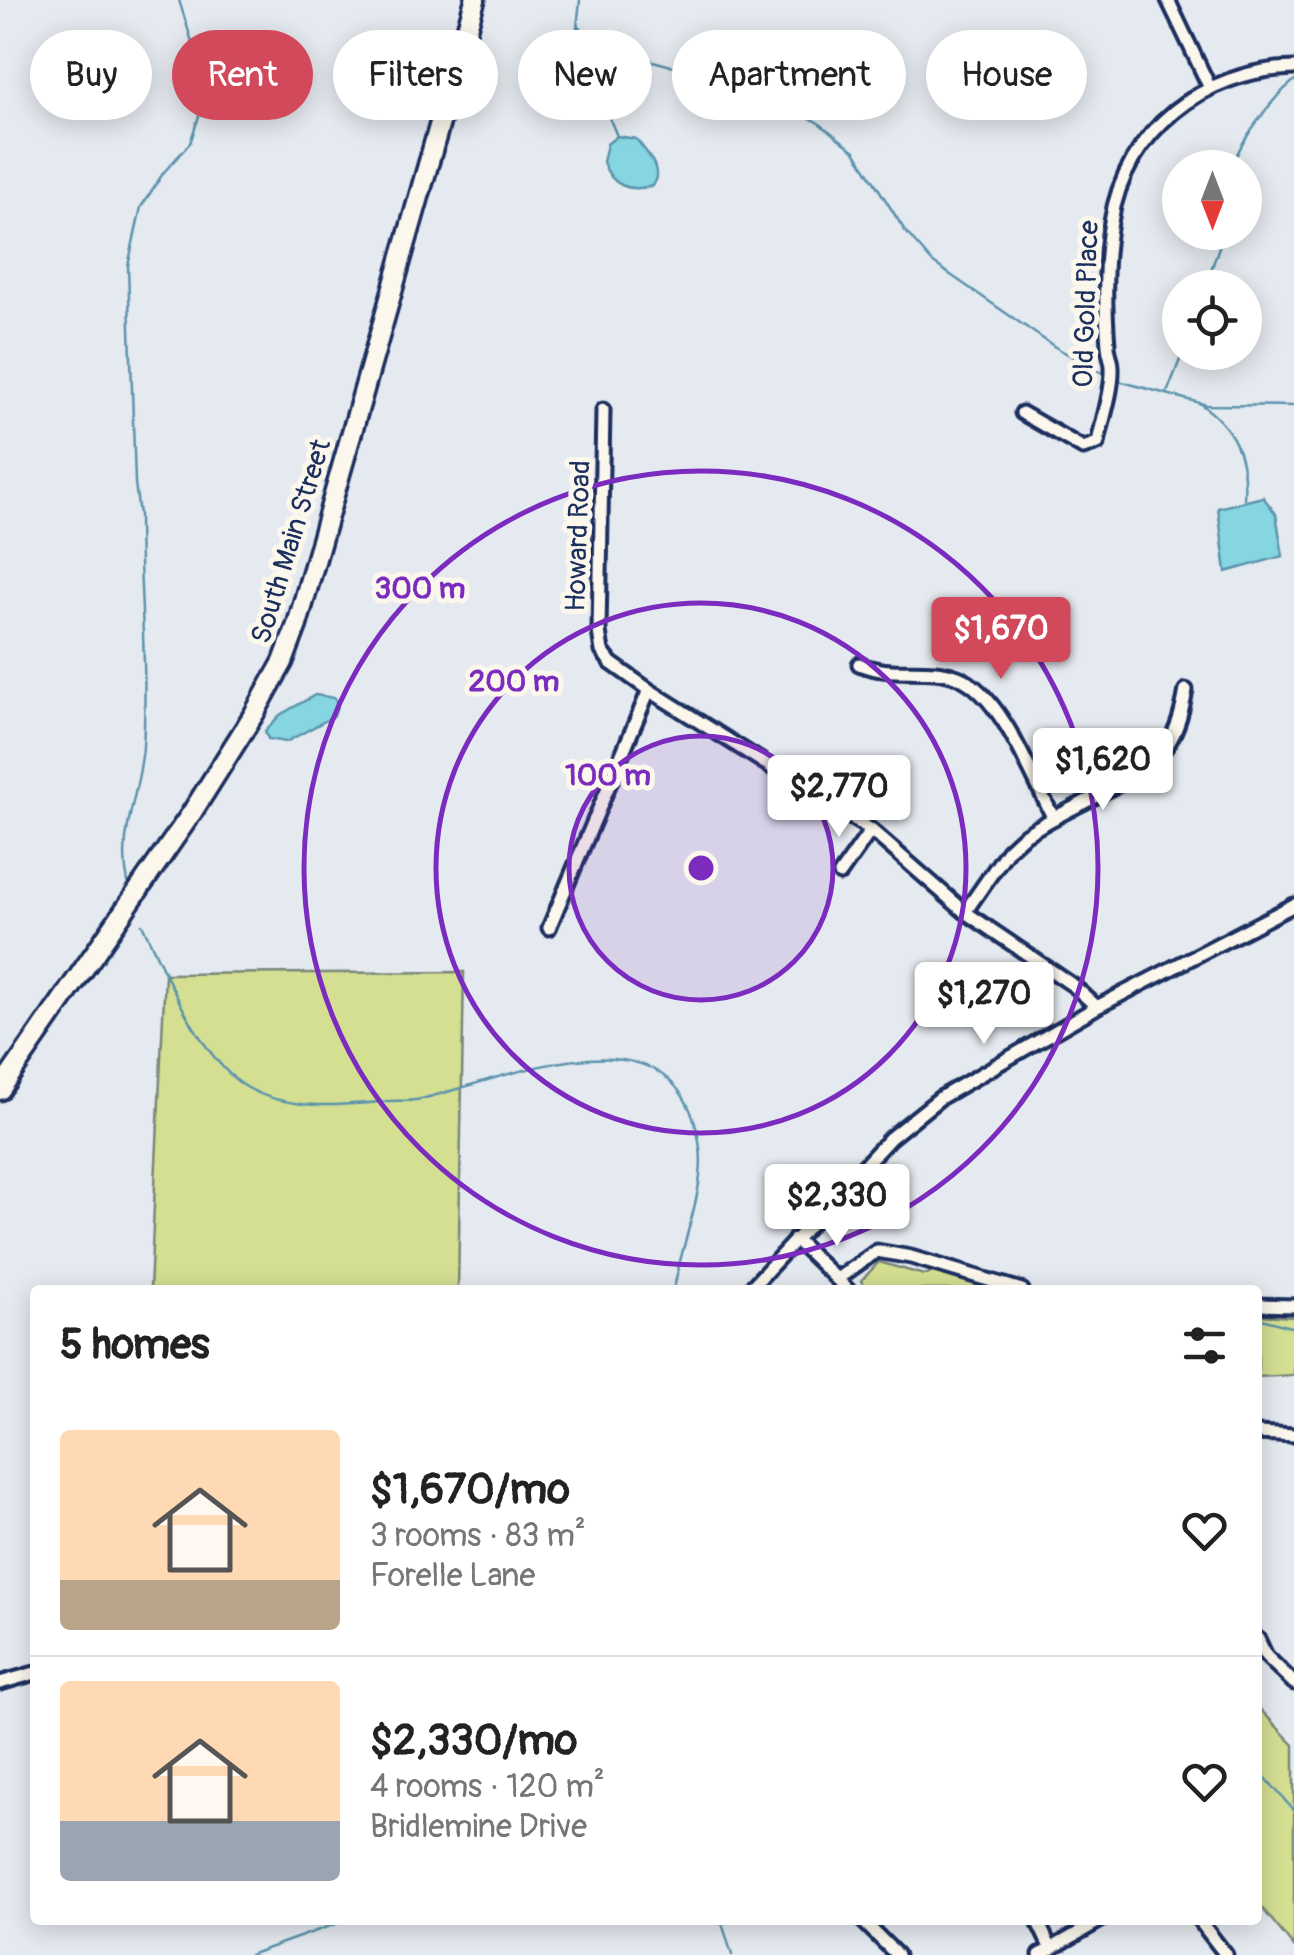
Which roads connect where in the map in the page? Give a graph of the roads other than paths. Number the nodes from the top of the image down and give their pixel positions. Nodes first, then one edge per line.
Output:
1 (475, 0) edge
2 (1168, 0) edge
3 (1294, 68) edge
4 (1210, 86) junction
5 (603, 410) dead end
6 (1022, 414) dead end
7 (859, 664) dead end
8 (649, 690) junction
9 (1186, 690) dead end
10 (1053, 817) junction
11 (872, 830) junction
12 (840, 874) dead end
13 (1294, 905) edge
14 (965, 912) junction
15 (550, 928) dead end
16 (1097, 1008) junction
17 (0, 1090) edge
18 (795, 1239) junction
19 (838, 1279) junction
20 (754, 1285) edge
21 (843, 1285) edge
22 (1005, 1285) edge
23 (1262, 1305) edge
24 (1294, 1306) edge
25 (1262, 1433) edge
26 (1294, 1435) edge
27 (1262, 1648) edge
28 (30, 1674) edge
29 (0, 1683) edge
30 (1294, 1683) edge
31 (869, 1925) edge
32 (1038, 1925) edge
33 (1092, 1925) edge
34 (1203, 1925) edge
35 (1046, 1952) edge
36 (897, 1955) edge
37 (1226, 1955) edge

1 - 17 highway, South Main Street
2 - 4 street
3 - 4 street, Old Gold Place
4 - 6 street, Old Gold Place
5 - 8 street, Howard Road
7 - 10 street
8 - 11 street, Howard Road
8 - 15 street
9 - 10 street
10 - 14 street
11 - 12 street
11 - 14 street, Howard Road
13 - 16 street
14 - 16 street, Howard Road
16 - 18 street
18 - 19 street
18 - 20 street
19 - 21 street
19 - 22 street
23 - 24 street
25 - 26 street
27 - 30 street
28 - 29 street
31 - 36 street
32 - 35 street
33 - 35 street
34 - 37 street

